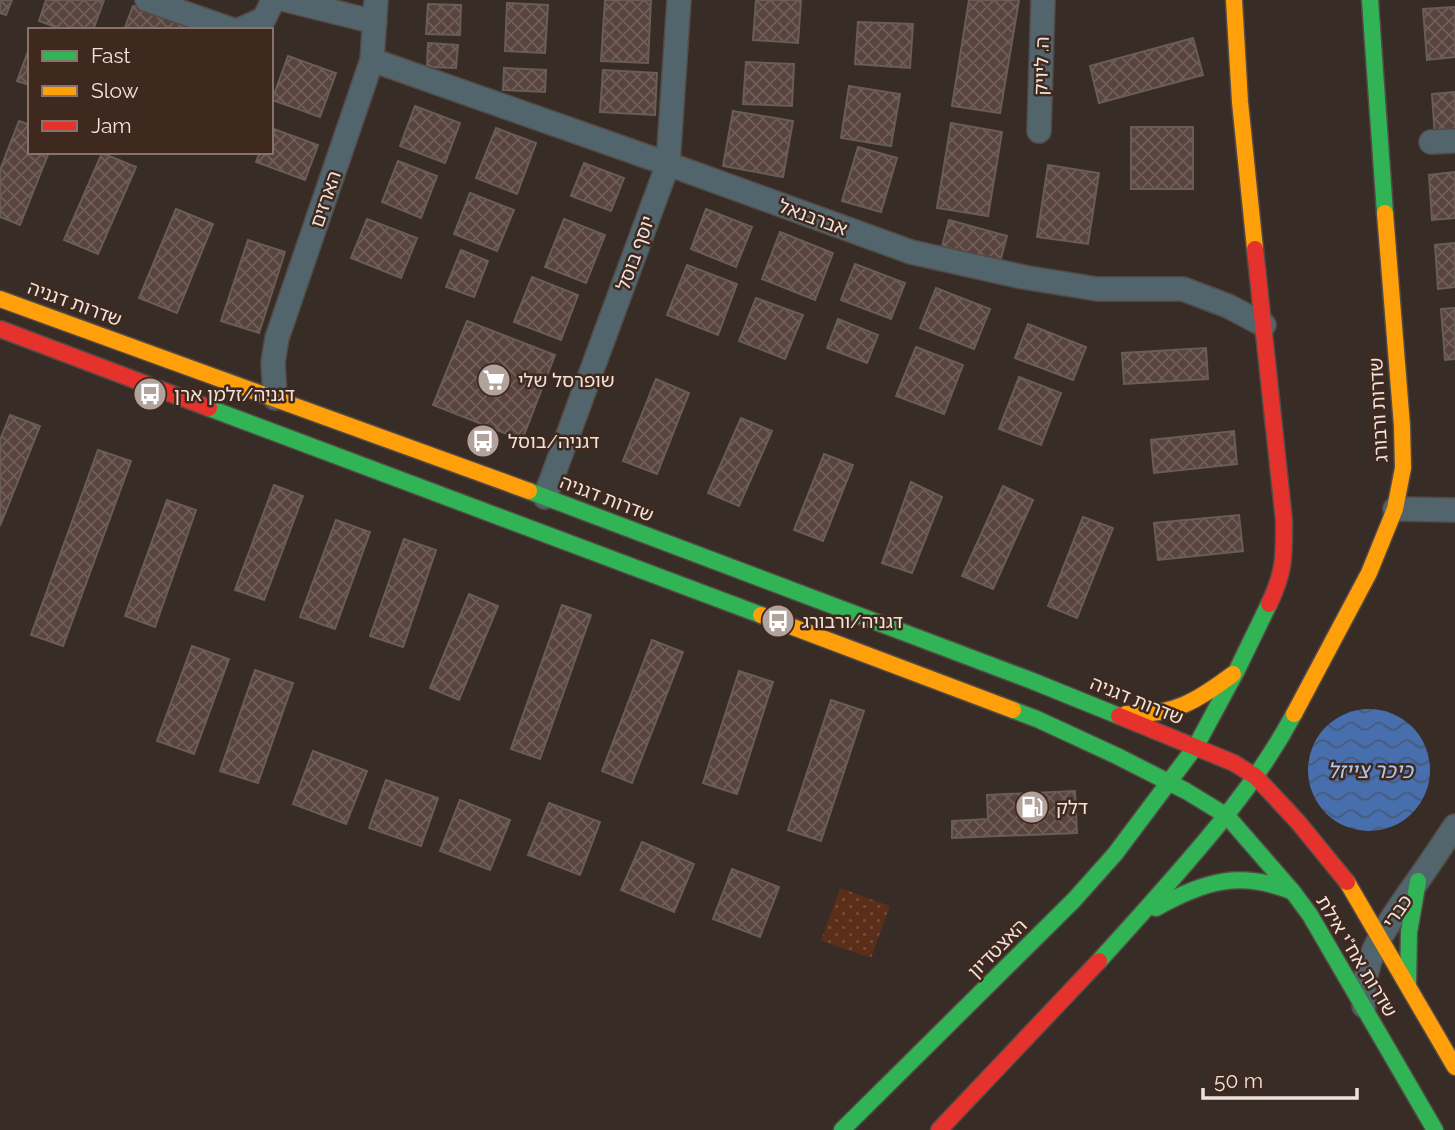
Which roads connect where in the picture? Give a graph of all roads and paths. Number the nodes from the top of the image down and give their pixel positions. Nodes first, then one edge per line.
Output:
1 (147, 0) edge
2 (273, 0) edge
3 (286, 0) edge
4 (679, 0) edge
5 (1043, 0) edge
6 (1234, 0) edge
7 (1370, 0) edge
8 (375, 11) edge
9 (227, 28) edge
10 (244, 28) edge
11 (372, 60) junction
12 (1039, 131) dead end
13 (1455, 141) edge
14 (1432, 142) dead end
15 (668, 164) junction
16 (0, 299) edge
17 (1264, 325) junction
18 (0, 329) edge
19 (275, 398) junction
20 (545, 497) junction
21 (1395, 509) junction
22 (1455, 510) edge
23 (1237, 670) junction
24 (1114, 713) junction
25 (1282, 737) junction
26 (1196, 746) junction
27 (1117, 756) junction
28 (1284, 759) dead end
29 (1256, 777) junction
30 (1167, 783) junction
31 (1288, 791) dead end
32 (1227, 816) junction
33 (1298, 822) junction
34 (1455, 826) edge
35 (1135, 827) junction
36 (1346, 880) junction
37 (1293, 892) junction
38 (1396, 893) junction
39 (1139, 918) junction
40 (1380, 936) junction
41 (1409, 986) junction
42 (1364, 1006) junction
43 (1455, 1067) edge
44 (842, 1130) edge
45 (939, 1130) edge
46 (1435, 1130) edge

1 - 9 street
2 - 10 street
3 - 8 street
4 - 15 street, יוסף בוסל
5 - 12 street, ה. ליויק
6 - 17 main road
7 - 21 main road, שדרות ורבורג
8 - 11 street, הארזים
11 - 15 street, אברבנאל
11 - 19 street, הארזים
13 - 14 street
15 - 17 street, אברבנאל
15 - 20 street, יוסף בוסל
16 - 19 main road, שדרות דגניה
17 - 23 main road
18 - 27 main road
19 - 20 main road, שדרות דגניה
20 - 24 main road, שדרות דגניה
21 - 22 street
21 - 25 main road, שדרות ורבורג
23 - 24 main road
23 - 26 main road
24 - 26 main road, שדרות דגניה
25 - 28 main road
25 - 29 main road, שדרות ורבורג
26 - 29 main road, שדרות דגניה
26 - 30 main road
27 - 30 main road
27 - 35 main road
29 - 32 main road, שדרות ורבורג
29 - 33 main road, שדרות אח"י אילת
30 - 32 main road, שדרות אח"י אילת
30 - 35 main road, האצטדיון
31 - 33 main road
32 - 37 main road, שדרות אח"י אילת
32 - 39 main road
33 - 36 main road, שדרות אח"י אילת
34 - 38 street, כברי
35 - 44 main road, האצטדיון
36 - 38 main road
36 - 40 main road, שדרות אח"י אילת
37 - 39 main road
37 - 42 main road, שדרות אח"י אילת
38 - 40 street, כברי
38 - 41 main road
39 - 45 main road
40 - 41 main road, שדרות אח"י אילת
40 - 42 street, כברי
41 - 43 main road, שדרות אח"י אילת
42 - 46 main road, שדרות אח"י אילת

